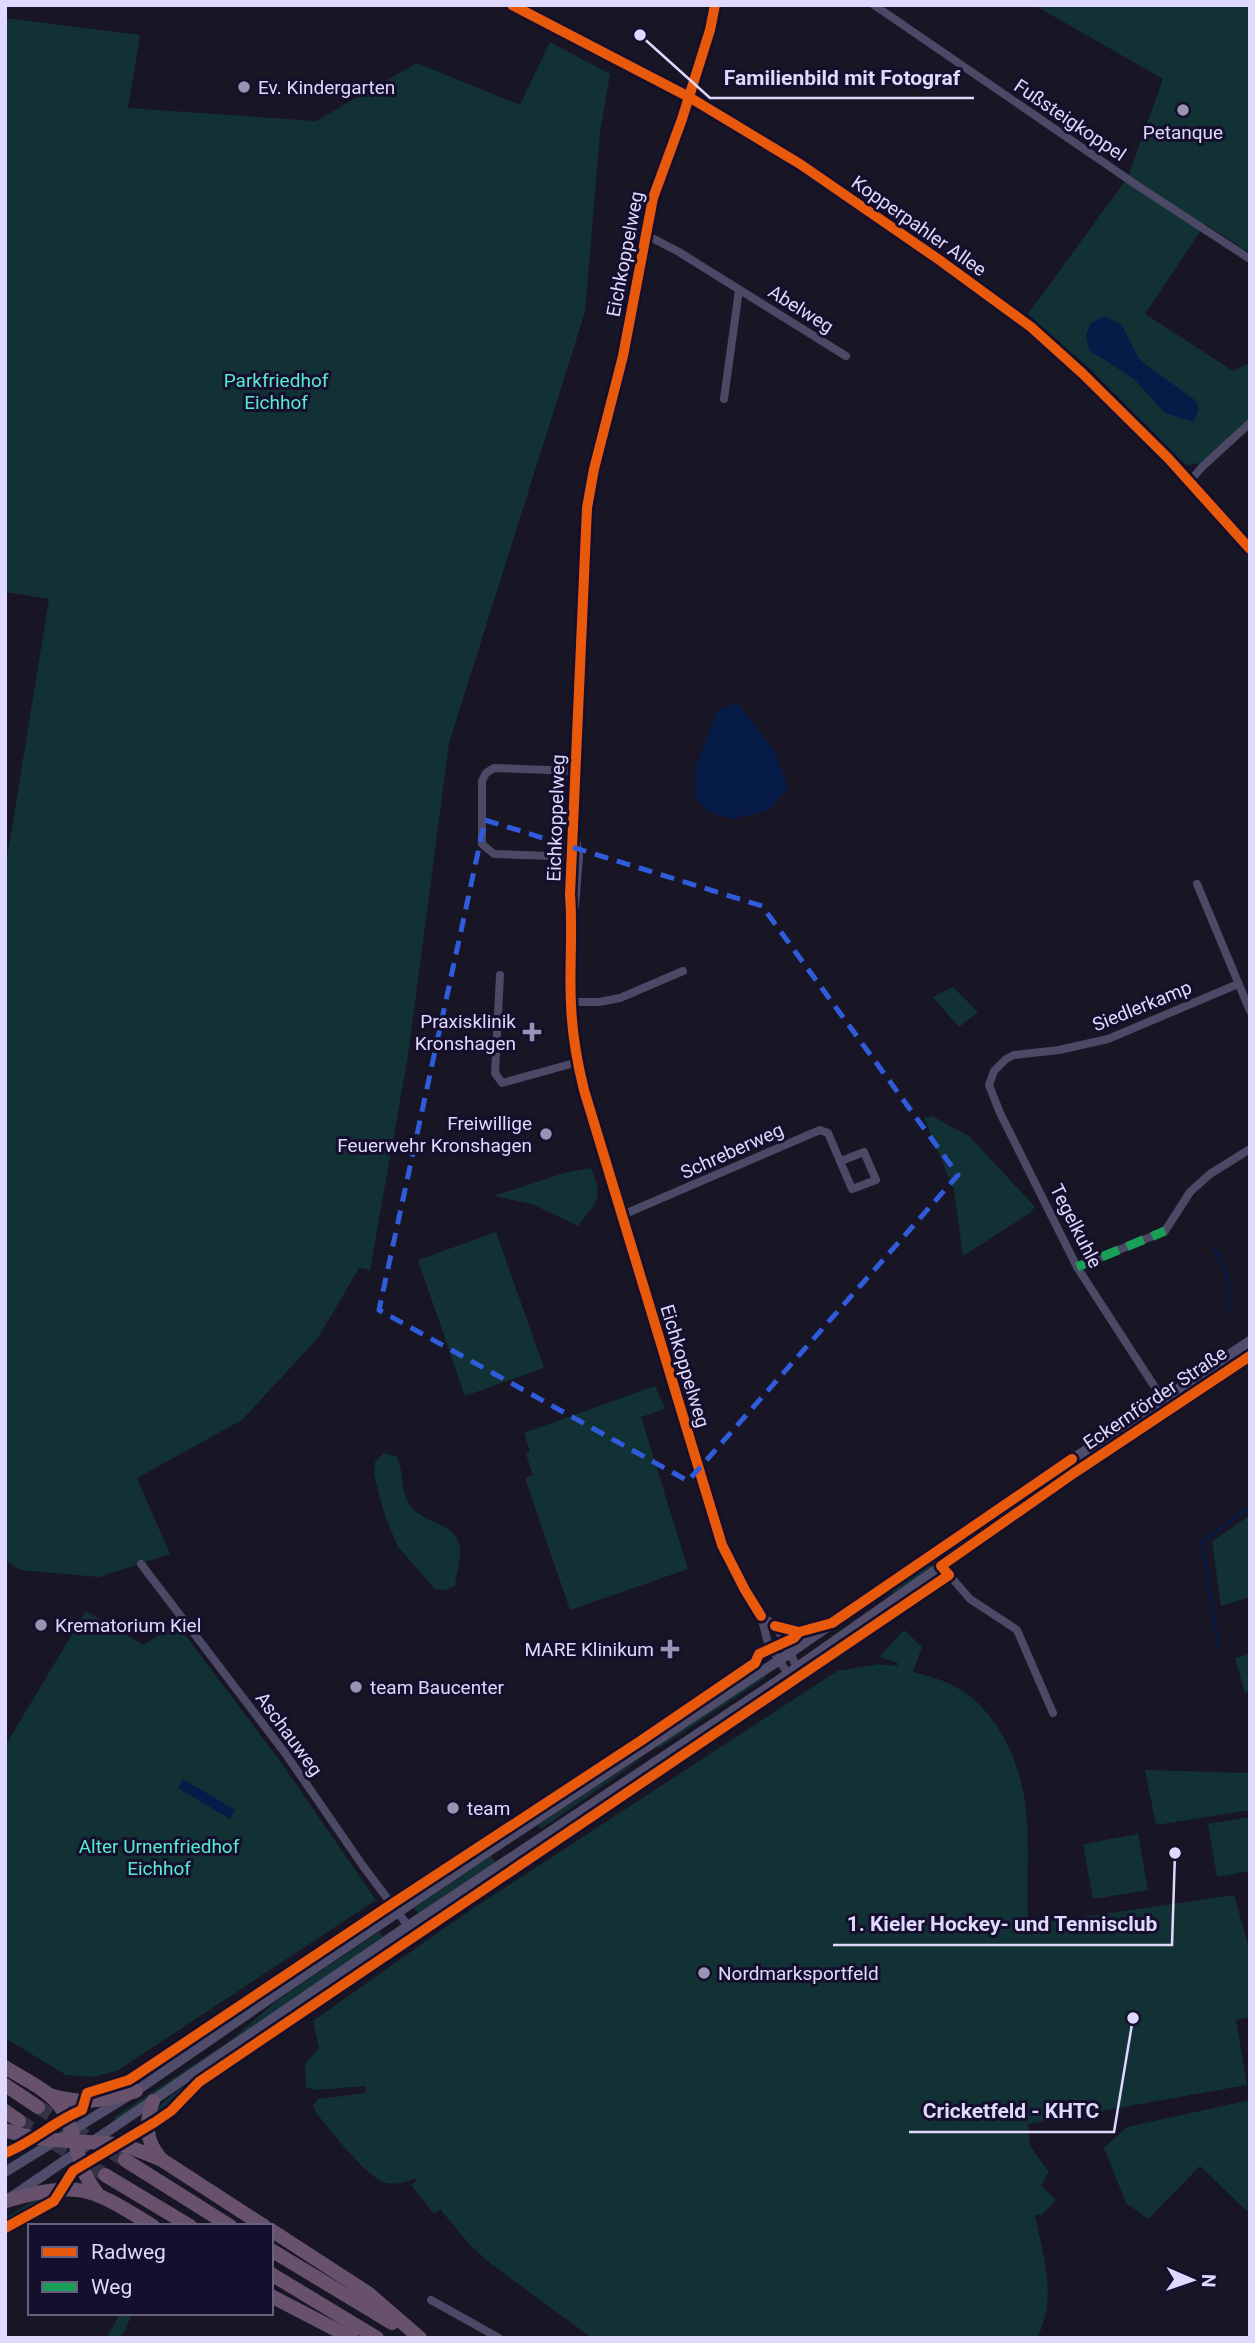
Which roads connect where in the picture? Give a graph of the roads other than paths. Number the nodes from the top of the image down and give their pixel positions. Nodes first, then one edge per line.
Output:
1 (512, 5) edge
2 (715, 5) edge
3 (874, 5) edge
4 (689, 97) junction
5 (645, 237) junction
6 (1250, 259) edge
7 (739, 290) junction
8 (846, 356) dead end
9 (724, 399) dead end
10 (1250, 423) edge
11 (1190, 481) junction
12 (1250, 549) edge
13 (575, 771) junction
14 (575, 857) junction
15 (1197, 884) dead end
16 (683, 971) dead end
17 (500, 975) dead end
18 (1238, 984) junction
19 (571, 1002) junction
20 (1250, 1011) edge
21 (1014, 1055) joint
22 (578, 1062) junction
23 (1250, 1149) edge
24 (841, 1161) junction
25 (620, 1216) junction
26 (1077, 1266) junction
27 (1250, 1340) edge
28 (1250, 1356) edge
29 (1166, 1404) junction
30 (932, 1555) junction
31 (141, 1564) dead end
32 (941, 1566) junction
33 (761, 1616) junction
34 (832, 1623) junction
35 (775, 1626) junction
36 (790, 1653) junction
37 (778, 1660) junction
38 (792, 1671) junction
39 (1053, 1713) dead end
40 (398, 1912) junction
41 (408, 1926) junction
42 (5, 2067) edge
43 (5, 2085) edge
44 (136, 2091) junction
45 (49, 2095) junction
46 (153, 2101) junction
47 (38, 2107) tunnel mouth
48 (5, 2111) edge
49 (19, 2121) tunnel mouth
50 (5, 2130) edge
51 (56, 2140) junction
52 (73, 2142) junction
53 (90, 2142) junction
54 (125, 2160) tunnel mouth
55 (162, 2160) junction
56 (5, 2172) edge
57 (105, 2175) tunnel mouth
58 (97, 2193) junction
59 (6, 2201) edge
60 (150, 2224) edge
61 (187, 2224) edge
62 (227, 2224) edge
63 (261, 2224) edge
64 (273, 2231) edge
65 (273, 2251) edge
66 (273, 2275) edge
67 (273, 2297) edge
68 (431, 2300) dead end
69 (352, 2338) edge
70 (377, 2338) edge
71 (418, 2338) edge
72 (499, 2338) edge

1 - 4 main road, Kopperpahler Allee
2 - 4 street, Eichkoppelweg
3 - 6 street, Fußsteigkoppel
4 - 5 street, Eichkoppelweg
4 - 11 main road, Kopperpahler Allee
5 - 7 street, Abelweg
5 - 13 street, Eichkoppelweg
7 - 8 street, Abelweg
7 - 9 street, Abelweg
10 - 11 street
11 - 12 main road, Kopperpahler Allee
13 - 14 street, Eichkoppelweg
13 - 14 street
14 - 19 street, Eichkoppelweg
15 - 18 street
16 - 19 street
17 - 22 street
18 - 20 street
18 - 21 street, Siedlerkamp
19 - 22 street, Eichkoppelweg
21 - 26 street, Tegelkuhle
22 - 25 street, Eichkoppelweg
23 - 26 street
24 - 24 street, Schreberweg
24 - 25 street, Schreberweg
25 - 33 street, Eichkoppelweg
26 - 29 street, Tegelkuhle
27 - 29 main road, Eckernförder Straße
28 - 29 main road, Eckernförder Straße
29 - 30 main road, Eckernförder Straße
29 - 32 main road, Eckernförder Straße
30 - 32 street
30 - 34 main road, Eckernförder Straße
31 - 40 street, Aschauweg
32 - 38 main road, Eckernförder Straße
32 - 39 street
33 - 35 street, Eichkoppelweg
33 - 37 street, Eichkoppelweg
34 - 35 street, Eichkoppelweg
34 - 36 main road, Eckernförder Straße
35 - 36 street, Eichkoppelweg
36 - 37 main road, Eckernförder Straße
36 - 38 street, Eichkoppelweg
37 - 38 street, Eichkoppelweg
37 - 40 main road, Eckernförder Straße
38 - 41 main road, Eckernförder Straße
40 - 41 street, Aschauweg
40 - 44 main road, Eckernförder Straße
41 - 46 main road, Eckernförder Straße
42 - 45 highway
43 - 47 highway
44 - 45 highway
44 - 52 main road, Eckernförder Straße
45 - 52 highway
46 - 53 main road, Eckernförder Straße
46 - 55 highway
48 - 49 highway
50 - 51 highway
51 - 52 highway
51 - 56 main road
52 - 53 highway
52 - 58 highway
52 - 59 main road, Eckernförder Straße
53 - 55 highway
54 - 62 highway
55 - 63 highway
57 - 61 highway
58 - 59 highway
58 - 60 highway
64 - 71 highway
65 - 71 highway
66 - 70 highway
67 - 69 highway
68 - 72 street

